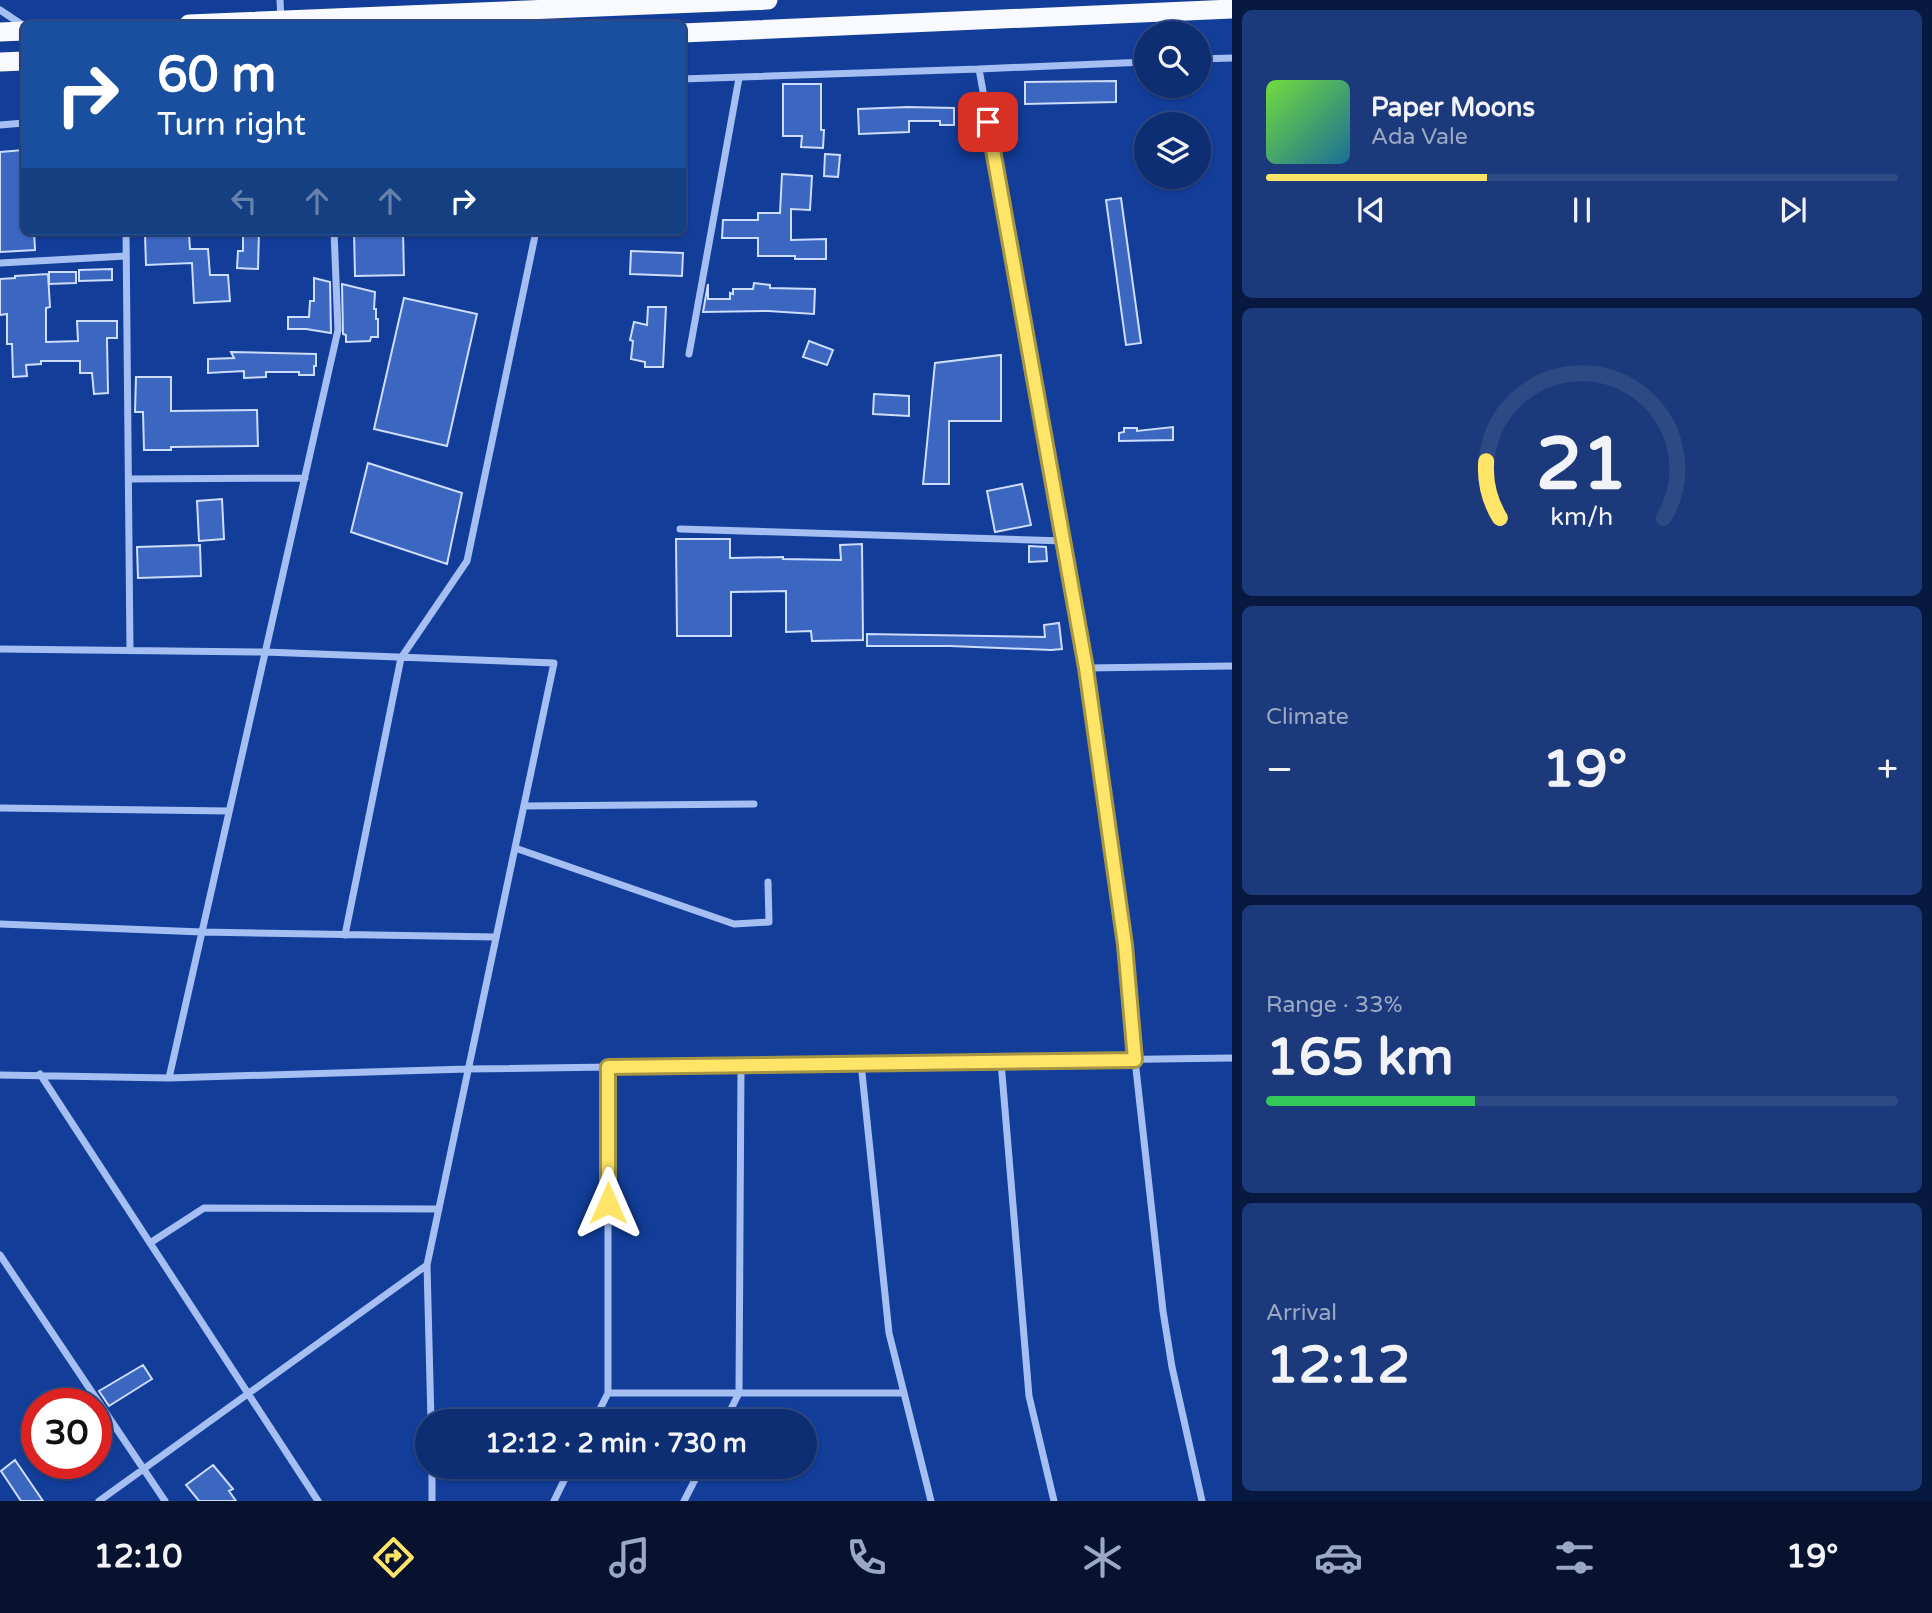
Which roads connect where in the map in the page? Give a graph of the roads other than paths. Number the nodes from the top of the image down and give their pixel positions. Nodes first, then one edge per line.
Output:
1 (280, 0) edge
2 (768, 0) edge
3 (1232, 9) edge
4 (0, 10) edge
5 (281, 21) joint
6 (21, 27) edge
7 (21, 29) edge
8 (0, 32) edge
9 (686, 33) edge
10 (1232, 58) edge
11 (1211, 59) edge
12 (21, 61) edge
13 (0, 62) edge
14 (1134, 63) edge
15 (979, 69) junction
16 (739, 78) junction
17 (686, 79) edge
18 (21, 123) edge
19 (0, 125) edge
20 (126, 235) edge
21 (334, 235) edge
22 (536, 235) edge
23 (126, 256) junction
24 (0, 263) edge
25 (688, 354) dead end
26 (304, 478) junction
27 (129, 479) junction
28 (680, 528) dead end
29 (1064, 541) junction
30 (0, 649) edge
31 (130, 651) junction
32 (265, 652) junction
33 (401, 657) junction
34 (1232, 666) edge
35 (1086, 668) junction
36 (754, 804) dead end
37 (524, 806) junction
38 (0, 808) edge
39 (229, 811) junction
40 (515, 848) junction
41 (768, 882) dead end
42 (0, 925) edge
43 (202, 932) junction
44 (345, 934) junction
45 (496, 937) junction
46 (1232, 1058) edge
47 (1135, 1060) junction
48 (1001, 1062) junction
49 (861, 1063) junction
50 (741, 1065) junction
51 (608, 1067) junction
52 (467, 1069) junction
53 (40, 1074) junction
54 (0, 1075) edge
55 (169, 1078) junction
56 (439, 1209) junction
57 (150, 1243) junction
58 (0, 1255) edge
59 (427, 1265) junction
60 (608, 1393) junction
61 (739, 1393) junction
62 (904, 1393) junction
63 (248, 1394) junction
64 (430, 1409) edge
65 (600, 1409) edge
66 (731, 1409) edge
67 (144, 1469) junction
68 (432, 1479) edge
69 (565, 1479) edge
70 (695, 1479) edge
71 (99, 1501) edge
72 (166, 1501) edge
73 (318, 1501) edge
74 (432, 1501) edge
75 (554, 1501) edge
76 (684, 1501) edge
77 (931, 1501) edge
78 (1054, 1501) edge
79 (1202, 1501) edge

1 - 5 street
2 - 5 highway
3 - 9 highway
4 - 6 street
7 - 8 highway
10 - 11 street
12 - 13 highway
14 - 15 street
15 - 16 street
15 - 29 street
16 - 17 street
16 - 25 street
18 - 19 street
20 - 23 street
21 - 26 street
22 - 33 street
23 - 24 street
23 - 27 street
26 - 27 street
26 - 32 street
27 - 31 street
28 - 29 street
29 - 35 street
30 - 31 street
31 - 32 street
32 - 33 street
32 - 39 street
33 - 37 street
33 - 44 street
34 - 35 street
35 - 47 street
36 - 37 street
37 - 40 street
38 - 39 street
39 - 43 street
40 - 41 street
40 - 45 street
42 - 43 street
43 - 44 street
43 - 55 street
44 - 45 street
45 - 52 street
46 - 47 street
47 - 48 street
47 - 79 street
48 - 49 street
48 - 78 street
49 - 50 street
49 - 62 street
50 - 51 street
50 - 61 street
51 - 52 street
51 - 60 street
52 - 55 street
52 - 56 street
53 - 54 street
53 - 55 street
53 - 57 street
56 - 57 street
56 - 59 street
57 - 63 street
58 - 67 street
59 - 63 street
59 - 64 street
60 - 61 street
60 - 65 street
61 - 62 street
61 - 66 street
62 - 77 street
63 - 67 street
63 - 73 street
67 - 71 street
67 - 72 street
68 - 74 street
69 - 75 street
70 - 76 street

